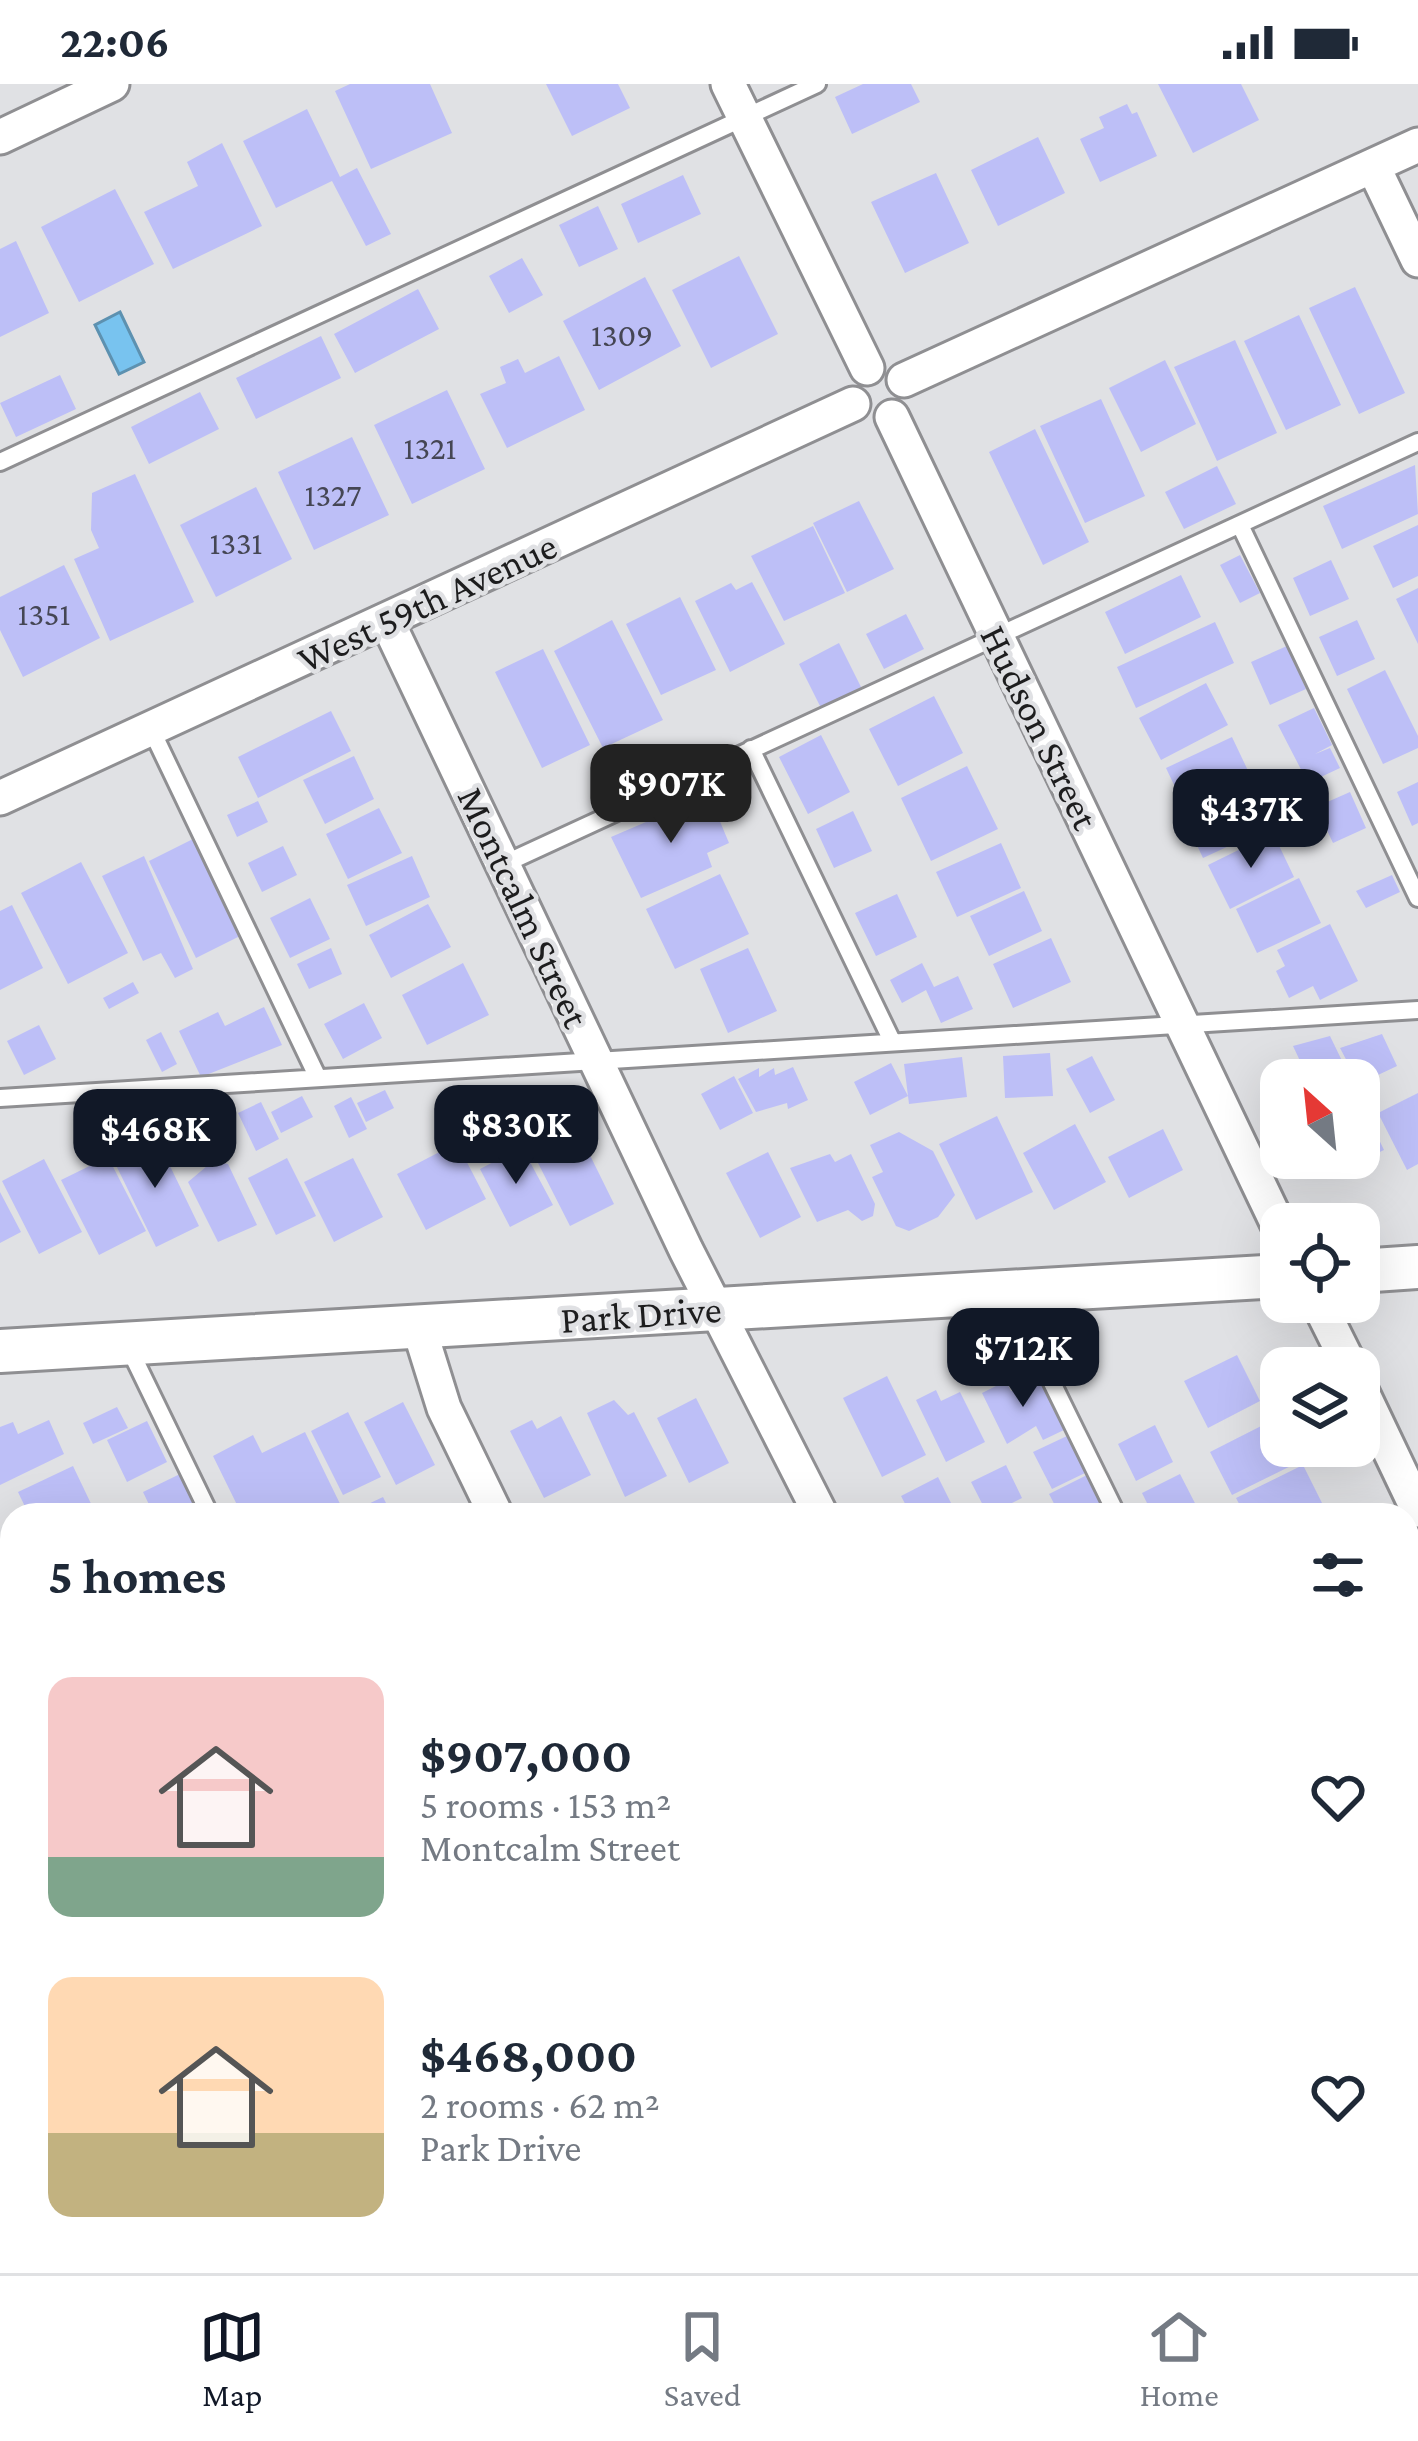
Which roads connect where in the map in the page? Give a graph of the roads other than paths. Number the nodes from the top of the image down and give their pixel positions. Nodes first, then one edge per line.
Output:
1 (112, 84) edge
2 (728, 84) edge
3 (817, 84) edge
4 (744, 118) junction
5 (0, 137) edge
6 (1418, 145) edge
7 (1373, 166) junction
8 (1418, 260) edge
9 (867, 368) junction
10 (904, 380) junction
11 (853, 404) junction
12 (892, 418) junction
13 (1418, 442) edge
14 (0, 462) edge
15 (1240, 525) junction
16 (387, 621) junction
17 (997, 637) junction
18 (151, 729) junction
19 (751, 748) junction
20 (0, 798) edge
21 (504, 864) junction
22 (1418, 898) edge
23 (1418, 1010) edge
24 (1185, 1027) junction
25 (892, 1041) junction
26 (597, 1062) junction
27 (317, 1076) junction
28 (0, 1098) edge
29 (1268, 1203) edge
30 (1418, 1268) edge
31 (1380, 1270) edge
32 (1260, 1277) edge
33 (1007, 1293) junction
34 (717, 1310) junction
35 (418, 1328) junction
36 (127, 1344) junction
37 (0, 1351) edge
38 (1380, 1430) edge
39 (204, 1503) edge
40 (490, 1503) edge
41 (814, 1503) edge
42 (1112, 1503) edge
43 (1415, 1503) edge

1 - 5 street
2 - 4 street
3 - 4 lane
4 - 9 street
4 - 14 lane
6 - 7 street
7 - 8 street
7 - 10 street
9 - 10 street
9 - 11 street
10 - 12 street
11 - 12 street
11 - 16 street, West 59th Avenue
12 - 17 street, Hudson Street
13 - 15 lane
15 - 17 lane
15 - 22 lane
16 - 18 street, West 59th Avenue
16 - 21 street, Montcalm Street
17 - 19 lane
17 - 24 street, Hudson Street
18 - 20 street, West 59th Avenue
18 - 27 lane
19 - 21 lane
19 - 25 lane
21 - 26 street, Montcalm Street
23 - 24 lane
24 - 25 lane
24 - 29 street, Hudson Street
25 - 26 lane
26 - 27 lane
26 - 34 street, Montcalm Street
27 - 28 lane
30 - 31 street
32 - 33 street, Park Drive
33 - 34 street, Park Drive
33 - 42 lane
34 - 35 street, Park Drive
34 - 41 street, Montcalm Street
35 - 36 street, Park Drive
35 - 40 street
36 - 37 street, Park Drive
36 - 39 lane
38 - 43 street

